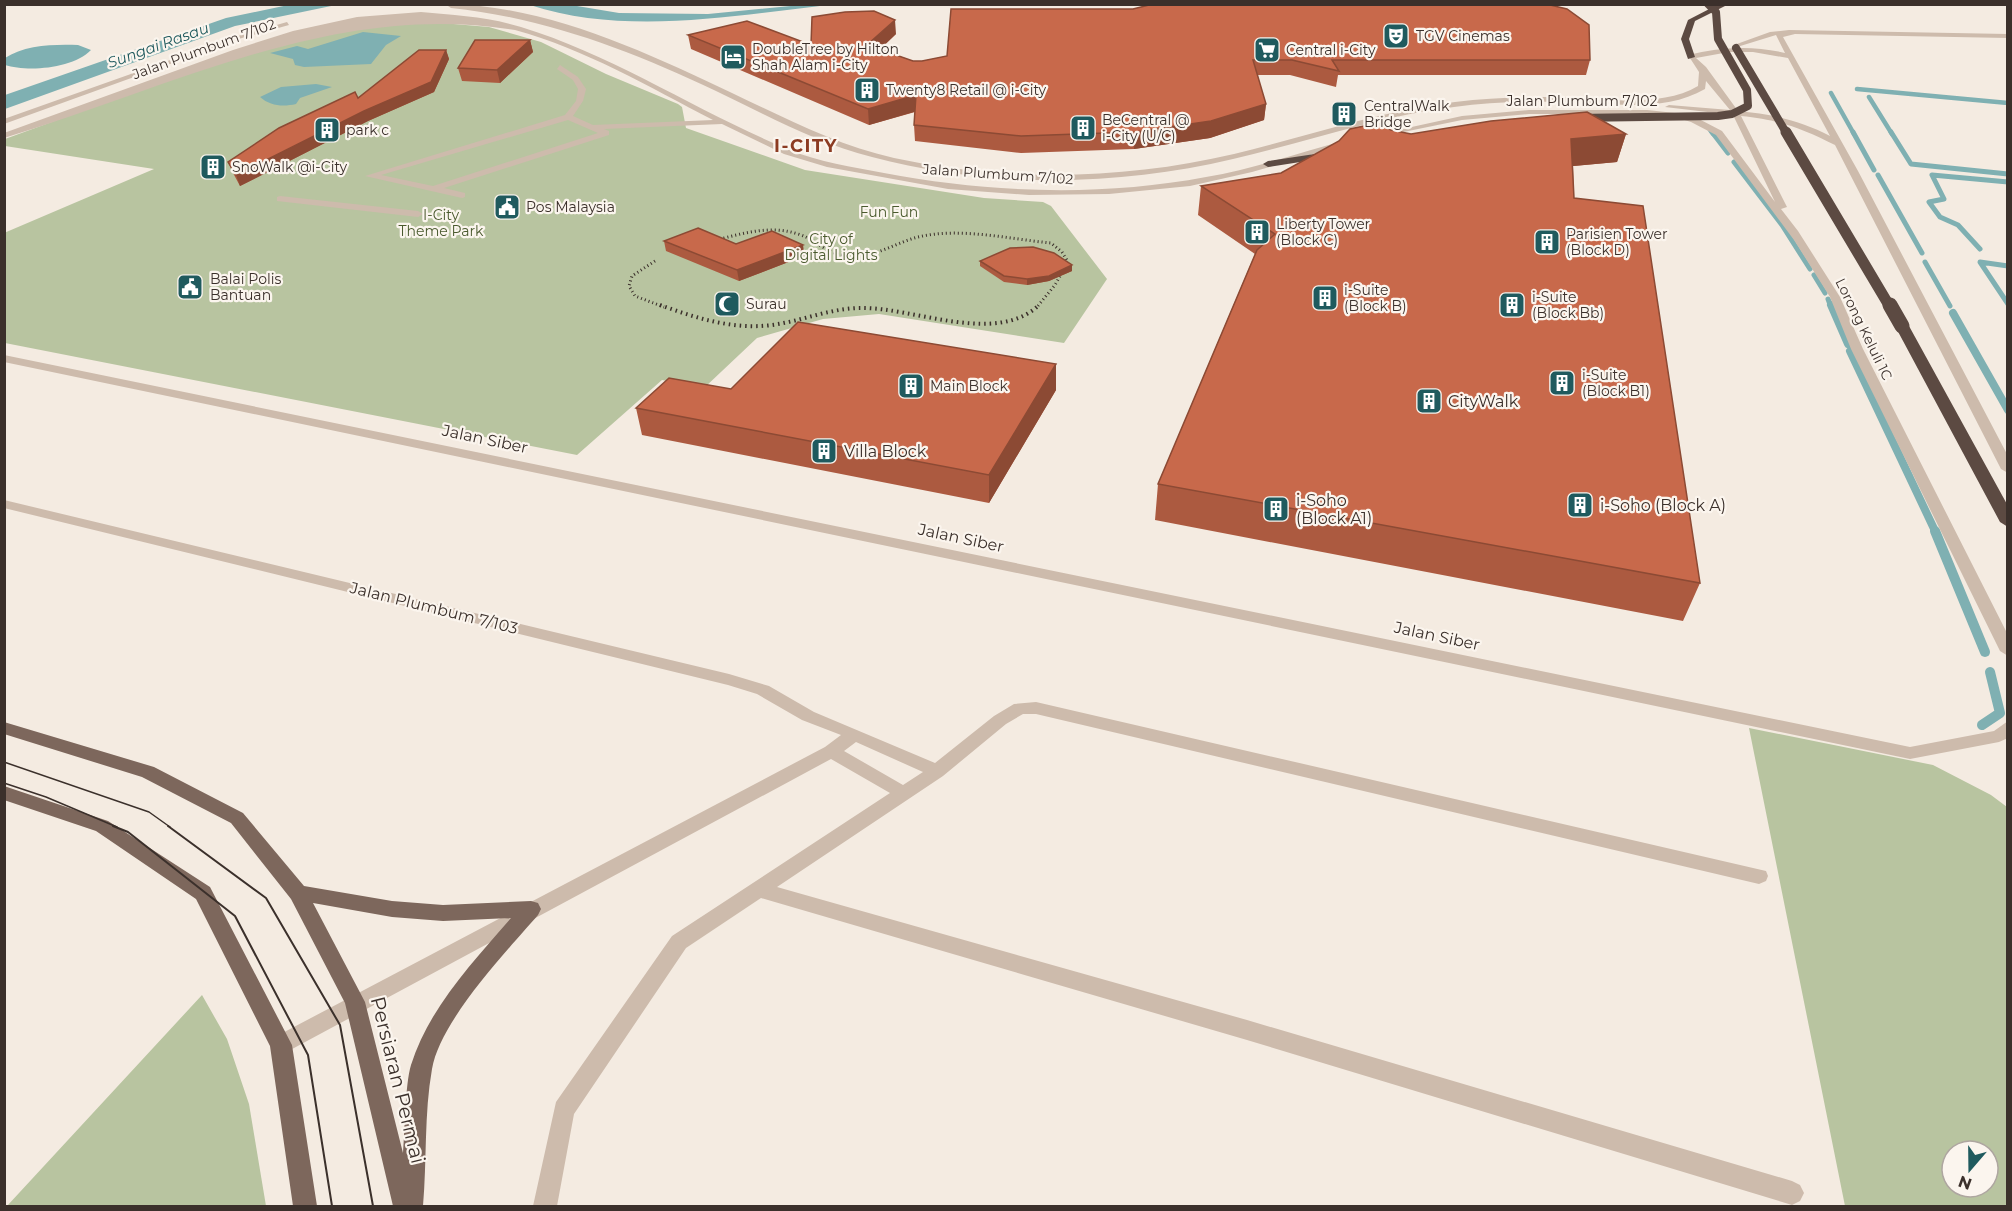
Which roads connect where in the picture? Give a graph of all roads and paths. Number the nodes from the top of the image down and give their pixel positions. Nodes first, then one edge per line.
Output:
1 (1708, 4) edge
2 (1726, 4) edge
3 (324, 16) dead end
4 (1718, 21) junction
5 (292, 22) dead end
6 (565, 28) junction
7 (1795, 32) junction
8 (2007, 36) edge
9 (541, 37) junction
10 (1728, 48) junction
11 (1690, 57) junction
12 (1791, 57) junction
13 (560, 67) dead end
14 (1703, 69) junction
15 (1593, 101) junction
16 (1735, 112) junction
17 (568, 117) junction
18 (724, 121) junction
19 (4, 122) edge
20 (591, 127) junction
21 (4, 136) edge
22 (1364, 143) junction
23 (1838, 143) junction
24 (1268, 164) joint
25 (433, 189) junction
26 (462, 195) dead end
27 (280, 199) dead end
28 (418, 214) dead end
29 (1797, 238) junction
30 (4, 358) edge
31 (2007, 469) edge
32 (4, 504) edge
33 (2007, 522) edge
34 (2007, 651) edge
35 (2007, 727) edge
36 (4, 728) edge
37 (855, 734) junction
38 (831, 751) junction
39 (937, 771) junction
40 (903, 792) junction
41 (4, 793) edge
42 (1759, 876) dead end
43 (757, 889) junction
44 (298, 893) junction
45 (531, 909) junction
46 (356, 1002) junction
47 (281, 1045) junction
48 (1792, 1193) dead end
49 (304, 1206) edge
50 (405, 1206) edge
51 (411, 1206) edge
52 (545, 1206) edge

1 - 4 highway, bridge
2 - 11 highway
3 - 6 street, Jalan Plumbum 7/102
4 - 22 highway, bridge
4 - 33 highway, bridge
5 - 19 street, Jalan Plumbum 7/102
6 - 9 street
6 - 15 street, Jalan Plumbum 7/102
7 - 8 street
7 - 10 street
7 - 12 street
9 - 18 street, Jalan Plumbum 7/102
9 - 21 street, Jalan Plumbum 7/102
10 - 11 street
10 - 12 street
11 - 14 street, Lorong Keluli 1C
12 - 23 street
13 - 17 street
14 - 15 street
14 - 16 street, Lorong Keluli 1C
15 - 16 street, Jalan Plumbum 7/102
16 - 23 street, Jalan Plumbum 7/102
16 - 29 street, Lorong Keluli 1C
17 - 20 street
17 - 25 street
18 - 20 street
18 - 24 street, Jalan Plumbum 7/102
20 - 25 street
22 - 24 highway
22 - 29 street, Jalan Plumbum 7/102
23 - 31 street
25 - 26 street
27 - 28 street
29 - 34 street, Lorong Keluli 1C
30 - 35 street, Jalan Siber
32 - 37 street, Jalan Plumbum 7/103
36 - 44 main road, Persiaran Permai
37 - 38 street
37 - 39 street, Jalan Plumbum 7/103
38 - 40 street
38 - 45 street
39 - 40 street
39 - 42 street
40 - 43 street
41 - 47 main road
43 - 48 street
43 - 52 street
44 - 45 main road
44 - 46 main road, Persiaran Permai
45 - 46 street
45 - 51 main road
46 - 47 street
46 - 50 main road, Persiaran Permai
47 - 49 main road

